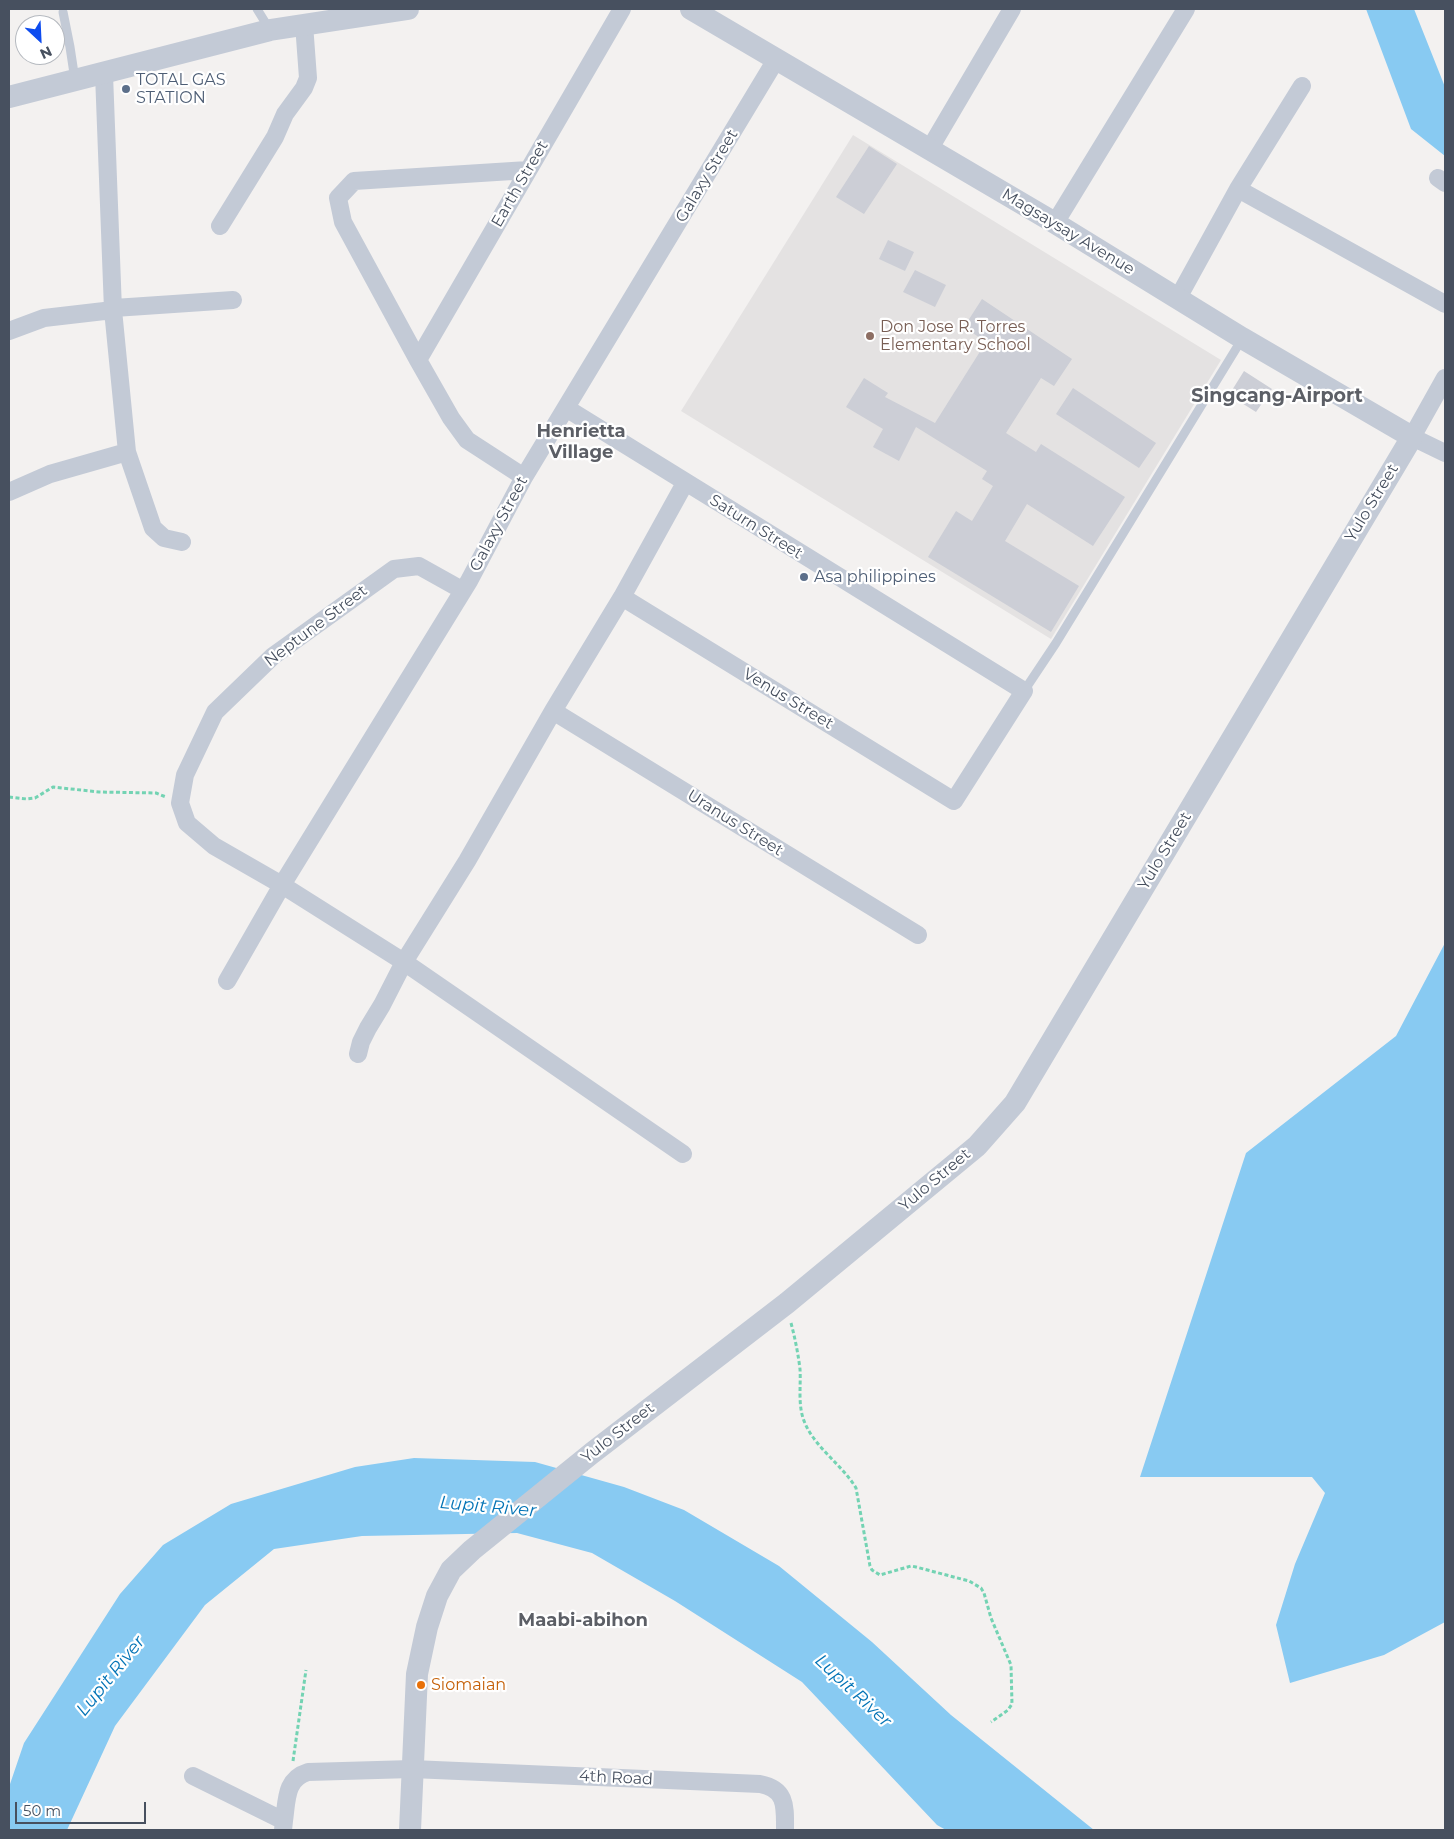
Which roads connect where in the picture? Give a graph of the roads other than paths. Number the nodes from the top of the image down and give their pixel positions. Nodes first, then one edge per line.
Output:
1 (258, 9) edge
2 (408, 9) edge
3 (622, 9) edge
4 (691, 9) edge
5 (1012, 9) edge
6 (1186, 9) edge
7 (63, 12) dead end
8 (304, 24) junction
9 (270, 30) junction
10 (777, 58) junction
11 (104, 74) junction
12 (75, 80) junction
13 (1302, 86) dead end
14 (9, 97) edge
15 (929, 150) junction
16 (528, 170) junction
17 (1238, 189) junction
18 (1055, 223) junction
19 (220, 226) dead end
20 (1178, 298) junction
21 (233, 300) dead end
22 (1445, 304) edge
23 (114, 309) junction
24 (9, 331) edge
25 (1242, 338) junction
26 (418, 360) junction
27 (1445, 378) edge
28 (566, 408) junction
29 (1412, 437) junction
30 (127, 452) junction
31 (1445, 453) edge
32 (524, 477) junction
33 (684, 483) junction
34 (9, 492) edge
35 (182, 542) dead end
36 (462, 590) junction
37 (622, 597) junction
38 (1024, 691) junction
39 (553, 711) junction
40 (282, 885) junction
41 (918, 935) dead end
42 (404, 962) junction
43 (227, 981) dead end
44 (358, 1054) dead end
45 (683, 1154) dead end
46 (412, 1769) junction
47 (193, 1776) dead end
48 (283, 1826) edge
49 (410, 1830) edge
50 (785, 1830) edge

1 - 9 lane
2 - 8 street
3 - 16 street, Earth Street
4 - 10 street, Magsaysay Avenue
5 - 15 street
6 - 18 street
7 - 12 lane
8 - 9 street
8 - 19 street
9 - 11 street
10 - 15 street, Magsaysay Avenue
10 - 28 street, Galaxy Street
11 - 12 street
11 - 23 street
12 - 14 street
13 - 17 street
15 - 18 street, Magsaysay Avenue
16 - 26 street, Earth Street
16 - 26 street
17 - 20 street
17 - 22 street
18 - 20 street, Magsaysay Avenue
20 - 25 street, Magsaysay Avenue
21 - 23 street
23 - 24 street
23 - 30 street
25 - 29 street, Magsaysay Avenue
25 - 38 lane
26 - 32 street
27 - 29 street
28 - 32 street, Galaxy Street
28 - 33 street, Saturn Street
29 - 31 street, Magsaysay Avenue
29 - 46 street, Yulo Street
30 - 34 street
30 - 35 street
32 - 36 street, Galaxy Street
33 - 37 street
33 - 38 street, Saturn Street
36 - 40 street, Galaxy Street
36 - 40 street, Neptune Street
37 - 38 street, Venus Street
37 - 39 street
39 - 41 street, Uranus Street
39 - 42 street
40 - 42 street
40 - 43 street, Galaxy Street
42 - 44 street
42 - 45 street
46 - 48 street, 4th Road
46 - 49 street, Yulo Street
46 - 50 street, 4th Road
47 - 48 street

